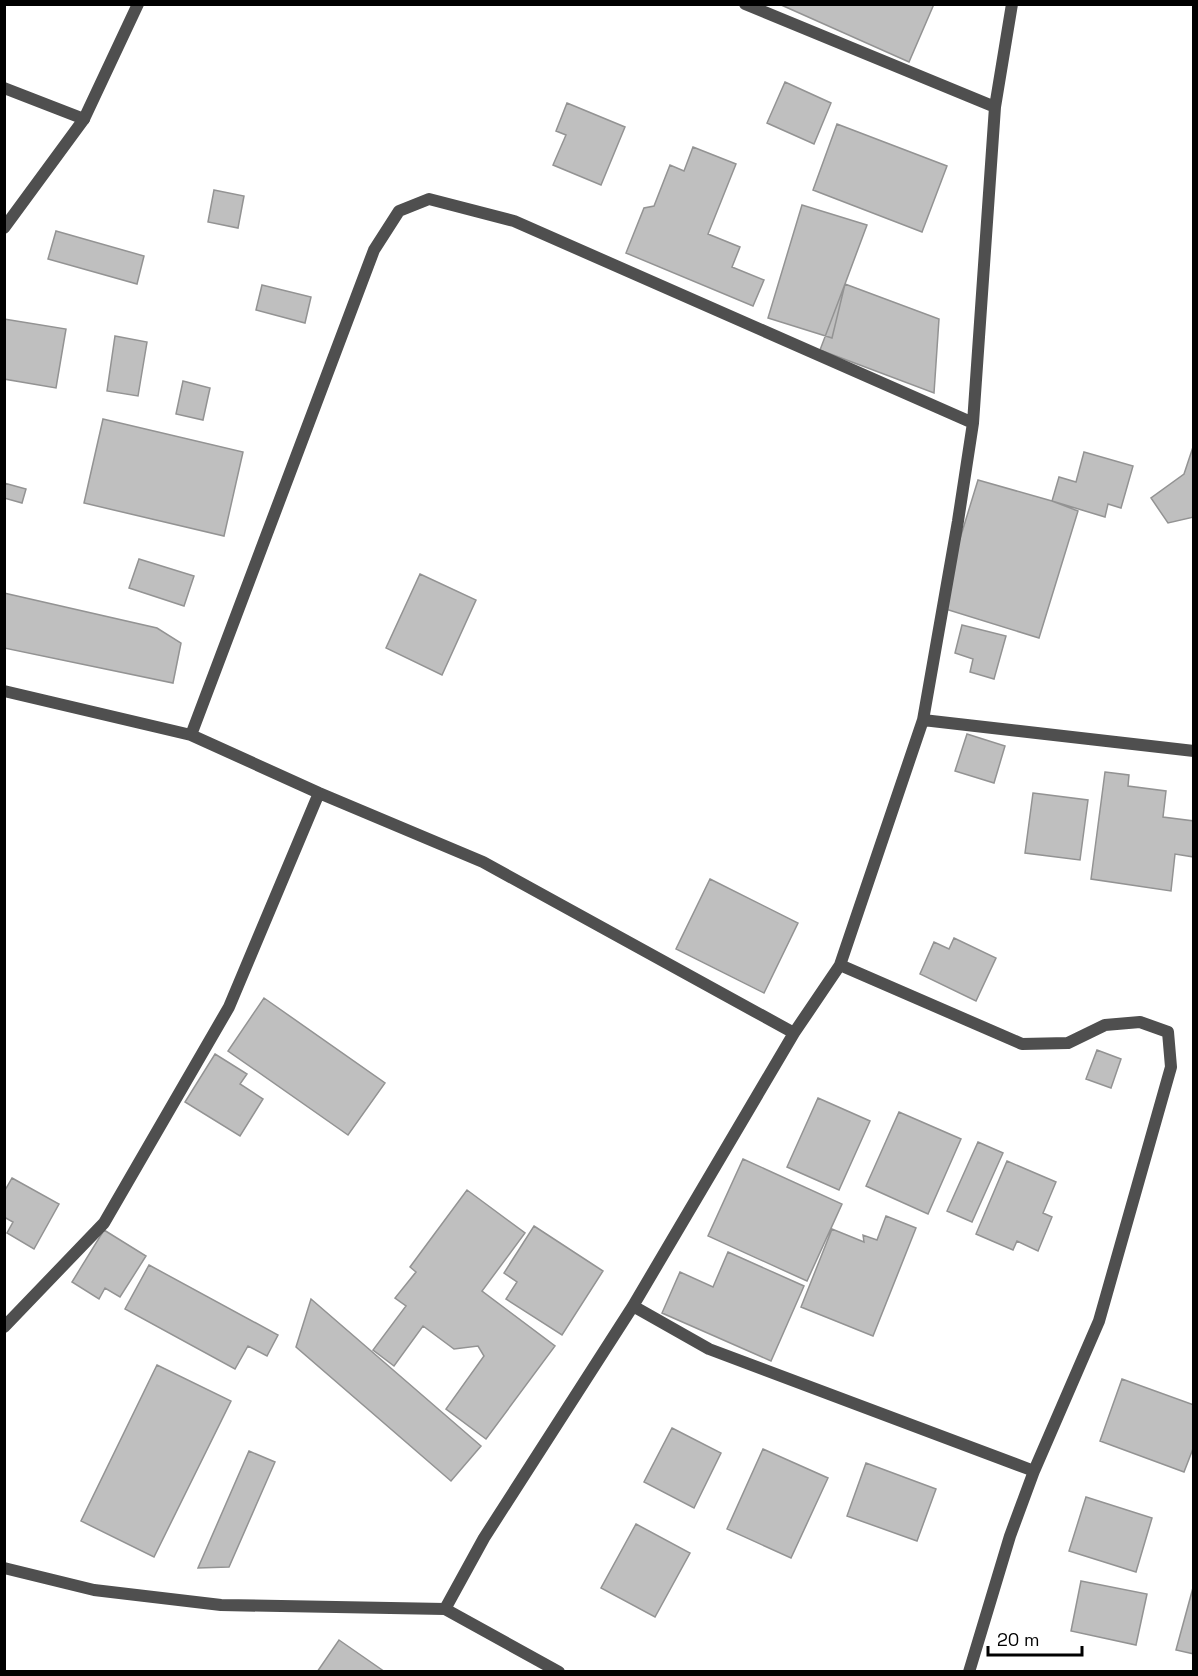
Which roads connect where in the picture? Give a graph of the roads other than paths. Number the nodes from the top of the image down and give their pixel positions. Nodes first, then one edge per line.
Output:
1 (138, 4) edge
2 (745, 4) edge
3 (1012, 4) edge
4 (4, 88) edge
5 (995, 106) junction
6 (84, 119) junction
7 (4, 228) edge
8 (973, 423) junction
9 (4, 691) edge
10 (923, 720) junction
11 (191, 735) junction
12 (1194, 738) edge
13 (1190, 751) edge
14 (319, 793) junction
15 (840, 965) junction
16 (794, 1034) junction
17 (633, 1306) junction
18 (4, 1327) edge
19 (1034, 1471) junction
20 (4, 1568) edge
21 (446, 1609) junction
22 (559, 1671) edge
23 (969, 1671) edge

1 - 6 street
2 - 5 street
3 - 5 street
4 - 6 street
5 - 8 street
6 - 7 street
8 - 10 street
8 - 11 street
9 - 11 street
10 - 13 street
10 - 15 street
11 - 14 street
12 - 13 street
14 - 16 street
14 - 18 street
15 - 16 street
15 - 19 street
16 - 17 street
17 - 19 street
17 - 21 street
19 - 23 street
20 - 21 street
21 - 22 street

